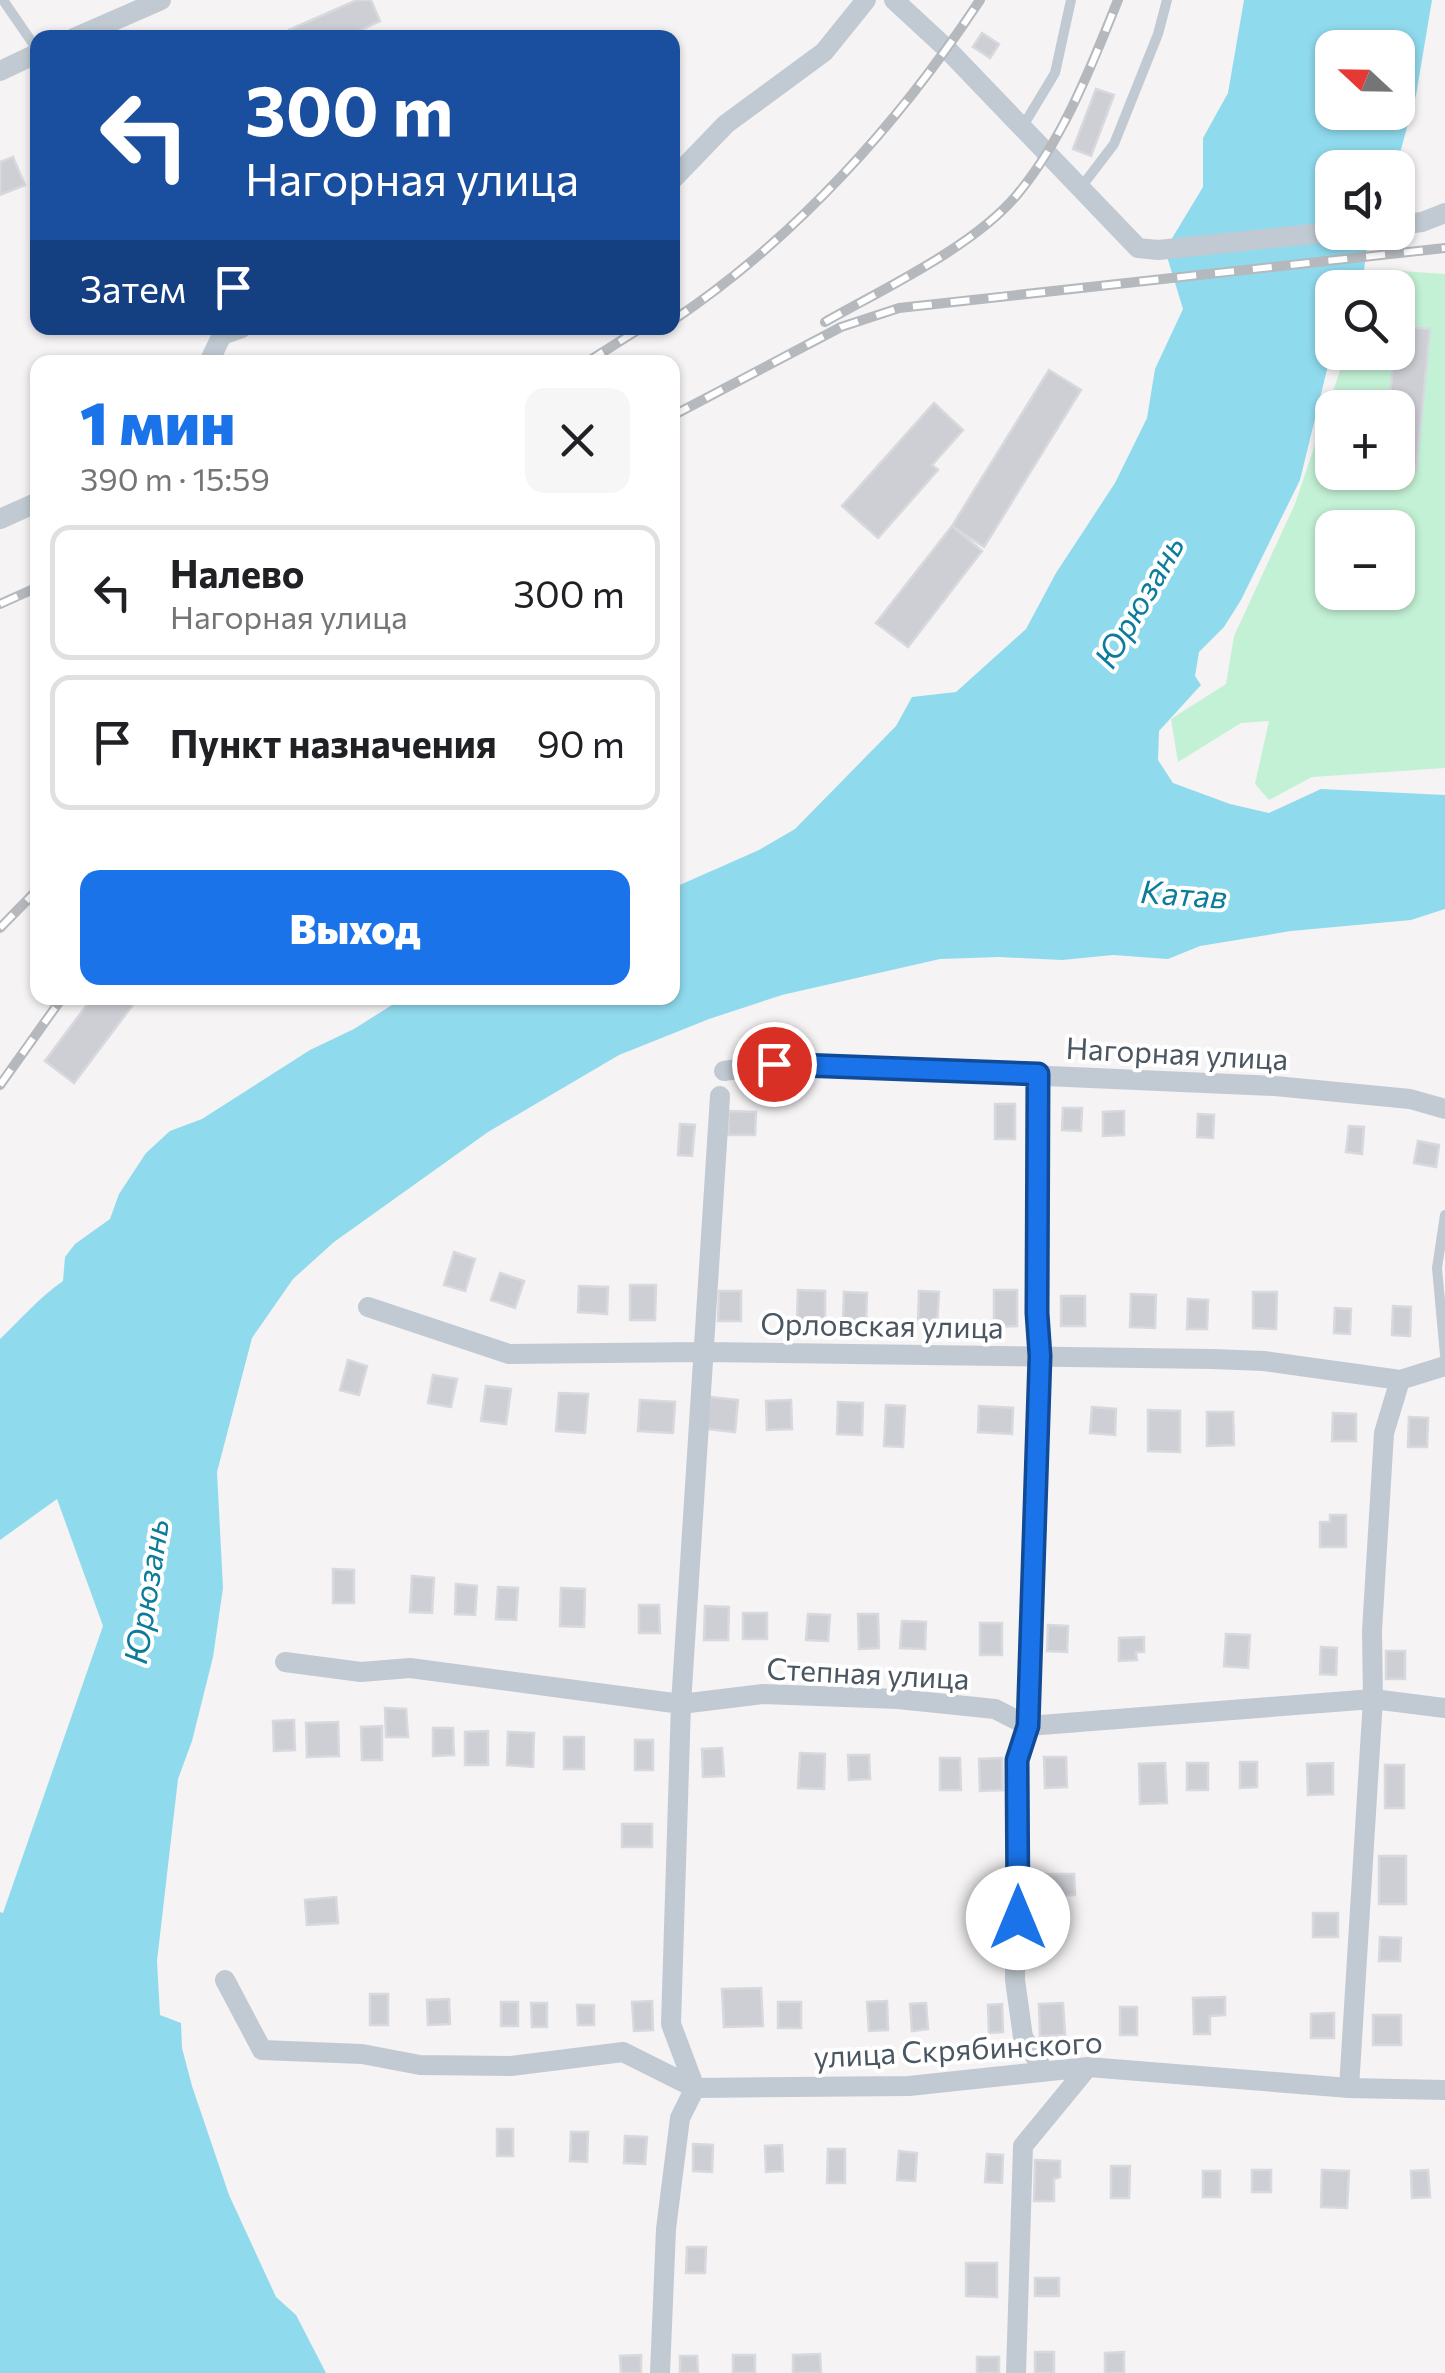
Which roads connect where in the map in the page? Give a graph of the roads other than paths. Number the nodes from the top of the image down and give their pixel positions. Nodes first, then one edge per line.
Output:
1 (3, 0) edge
2 (162, 0) edge
3 (866, 0) edge
4 (894, 0) edge
5 (1071, 0) edge
6 (1167, 0) edge
7 (93, 30) edge
8 (30, 40) edge
9 (30, 56) edge
10 (0, 71) edge
11 (1023, 126) junction
12 (680, 172) edge
13 (1082, 186) junction
14 (1445, 213) edge
15 (1415, 223) edge
16 (1315, 234) edge
17 (30, 506) edge
18 (0, 519) edge
19 (724, 1071) dead end
20 (1038, 1074) junction
21 (720, 1096) dead end
22 (1445, 1109) edge
23 (1445, 1215) edge
24 (368, 1308) dead end
25 (702, 1352) junction
26 (1445, 1355) edge
27 (1040, 1356) junction
28 (1445, 1366) edge
29 (1400, 1380) junction
30 (285, 1662) dead end
31 (1373, 1699) junction
32 (682, 1704) junction
33 (1445, 1708) edge
34 (1028, 1726) junction
35 (225, 1980) dead end
36 (1088, 2067) junction
37 (1044, 2071) junction
38 (695, 2088) junction
39 (1349, 2088) junction
40 (1445, 2090) edge
41 (660, 2373) edge
42 (1016, 2373) edge

1 - 8 lane
2 - 7 street
3 - 12 street
4 - 11 street
5 - 11 lane
6 - 13 lane
9 - 10 street
11 - 13 street
13 - 16 street
14 - 15 street
17 - 18 street
19 - 20 street, Нагорная улица
20 - 22 street, Нагорная улица
20 - 27 lane
21 - 25 street
23 - 26 lane
24 - 25 street, Орловская улица
25 - 27 street, Орловская улица
25 - 32 street
27 - 29 street, Орловская улица
27 - 34 lane
28 - 29 street
29 - 31 street
30 - 32 street, Степная улица
31 - 33 street, Степная улица
31 - 34 street, Степная улица
31 - 39 street
32 - 34 street, Степная улица
32 - 38 street
34 - 37 street
35 - 38 street, улица Скрябинского
36 - 37 street, улица Скрябинского
36 - 39 street, улица Скрябинского
36 - 42 street
37 - 38 street, улица Скрябинского
38 - 41 street
39 - 40 street, улица Скрябинского

